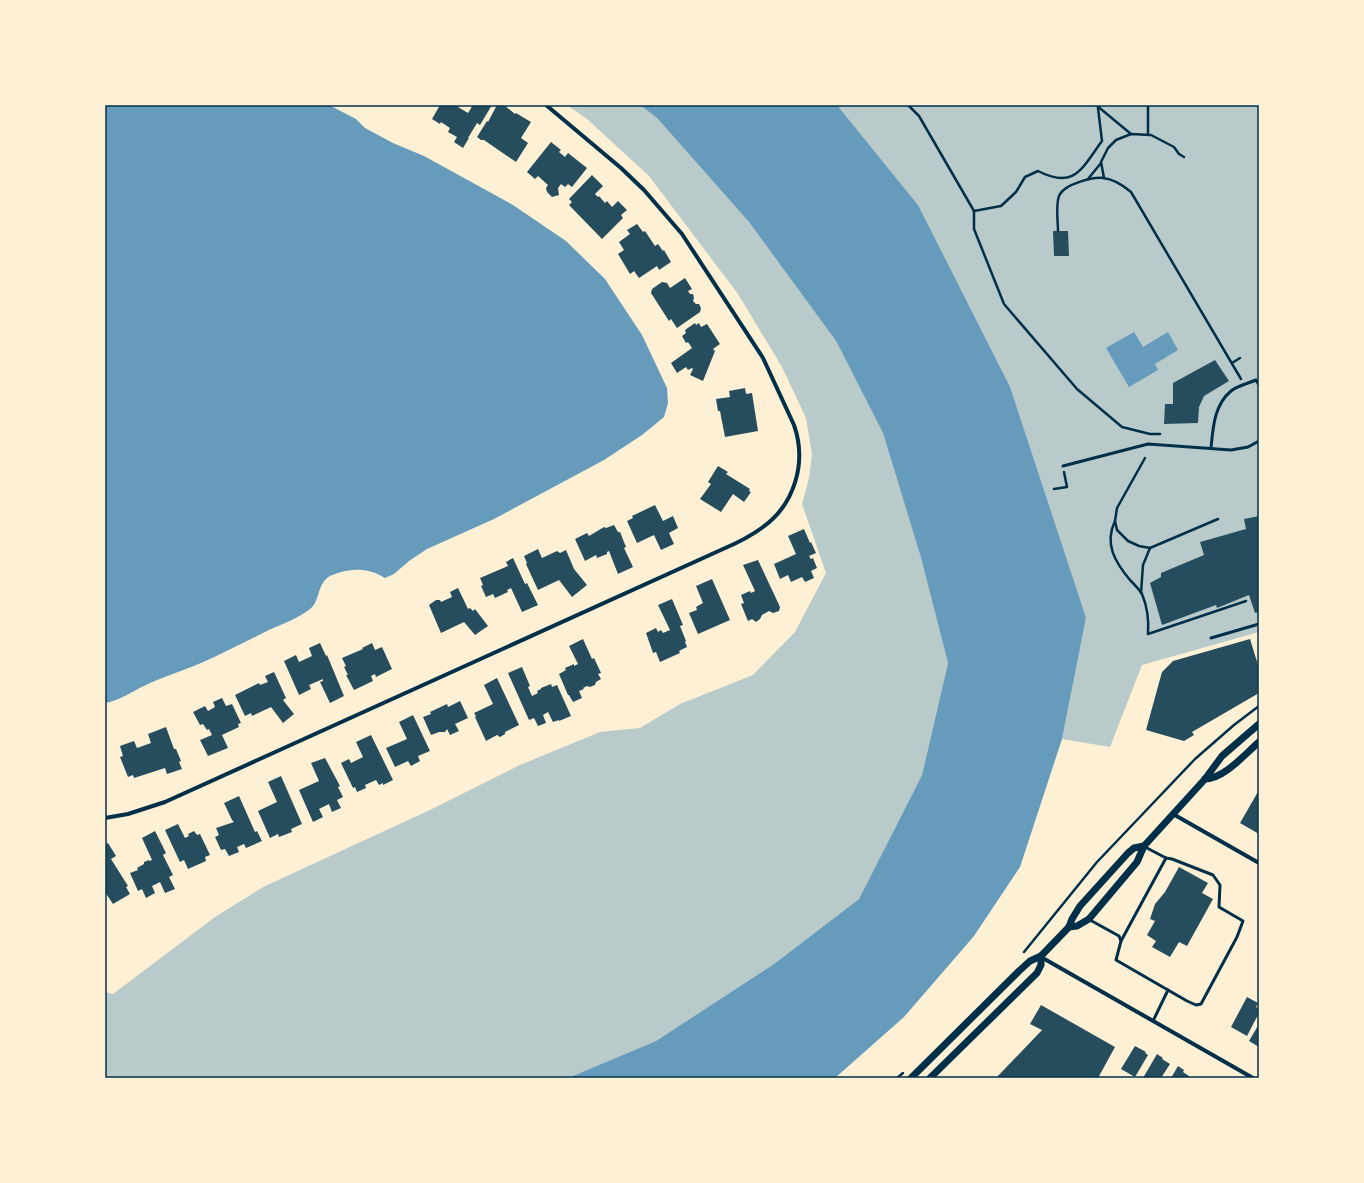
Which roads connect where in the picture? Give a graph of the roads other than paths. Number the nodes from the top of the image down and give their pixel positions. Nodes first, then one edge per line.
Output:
1 (546, 105) edge
2 (1259, 385) edge
3 (1259, 440) edge
4 (1211, 448) junction
5 (1062, 466) road end
6 (1259, 624) edge
7 (1211, 638) dead end
8 (1259, 724) edge
9 (1259, 742) edge
10 (1256, 749) edge
11 (1205, 779) junction
12 (1173, 814) junction
13 (105, 818) edge
14 (1144, 846) junction
15 (1166, 858) junction
16 (1259, 862) edge
17 (1089, 919) junction
18 (1069, 927) junction
19 (1121, 941) junction
20 (1040, 956) junction
21 (1168, 990) junction
22 (1152, 1021) junction
23 (911, 1078) edge
24 (930, 1078) edge
25 (1253, 1078) edge

1 - 13 street
2 - 4 lane
3 - 4 lane
4 - 5 lane
6 - 7 lane
8 - 11 street
9 - 10 street
10 - 11 street
11 - 12 street
12 - 14 street
12 - 16 street
14 - 15 lane
14 - 17 street
14 - 18 street
15 - 19 lane
15 - 21 lane
17 - 18 street
17 - 19 lane
18 - 20 street
19 - 21 lane
20 - 22 street
20 - 23 street
20 - 24 street
21 - 22 lane
22 - 25 street

